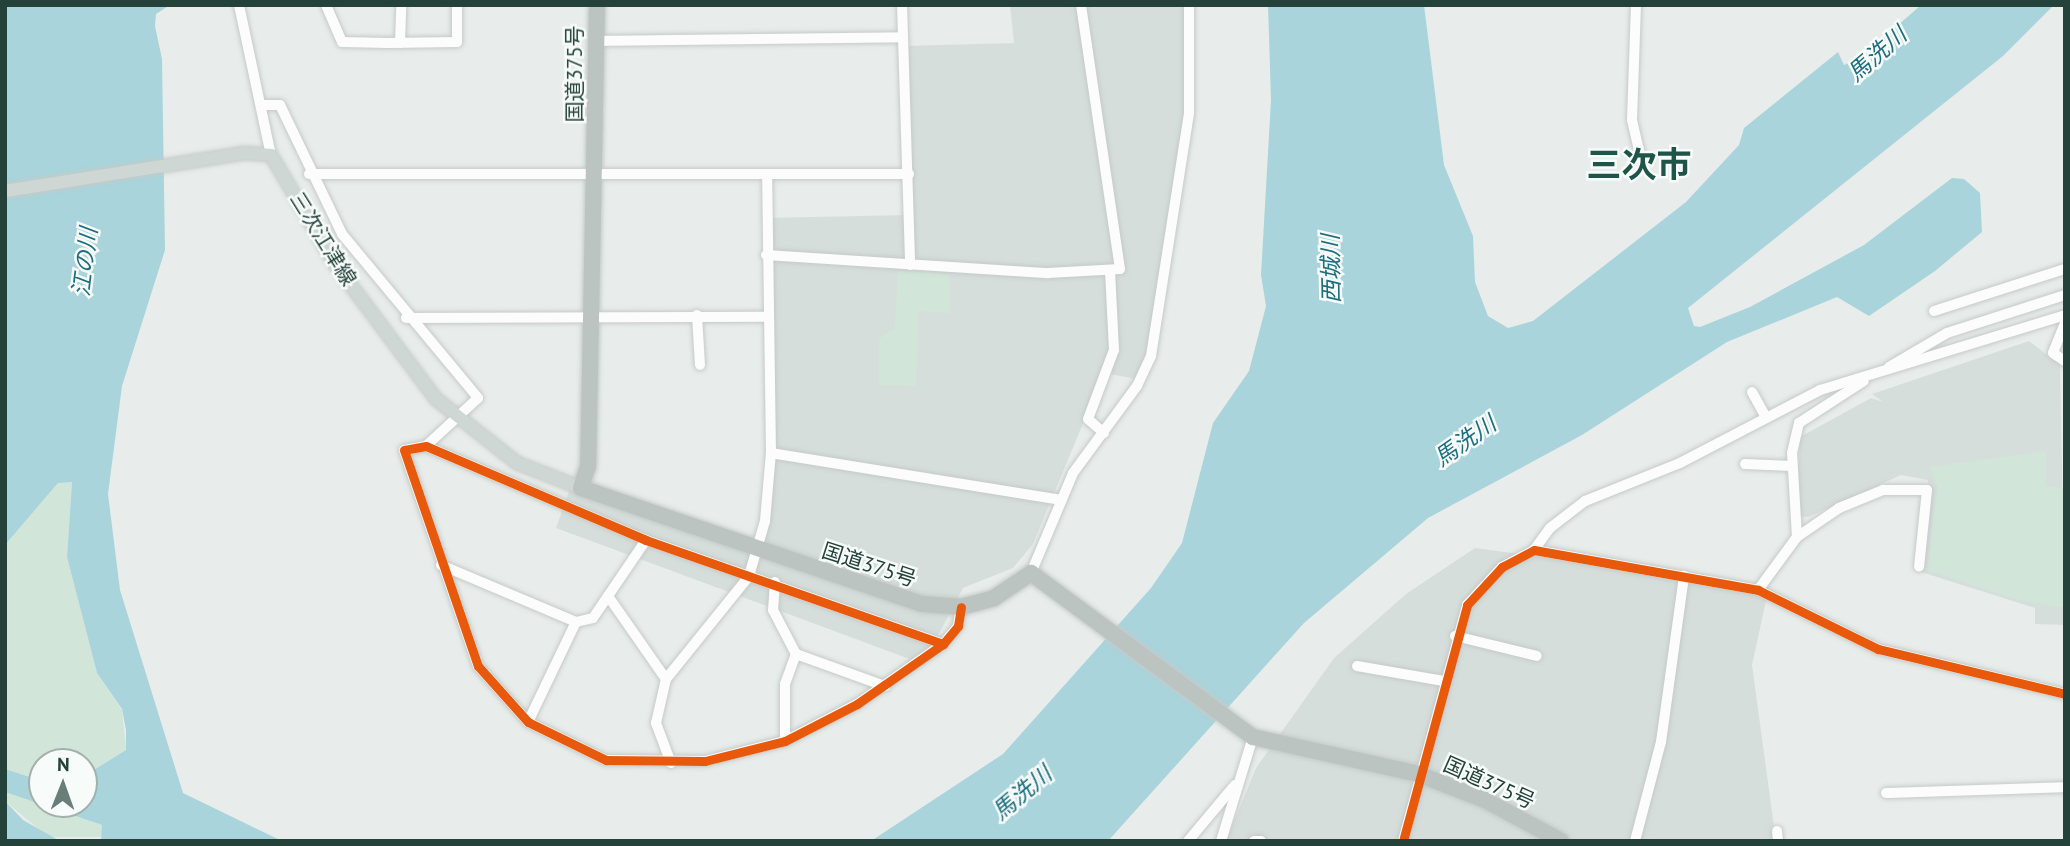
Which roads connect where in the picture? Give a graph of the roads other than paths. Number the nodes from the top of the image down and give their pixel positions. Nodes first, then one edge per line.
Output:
1 (239, 5) edge
2 (326, 5) edge
3 (401, 5) edge
4 (457, 5) edge
5 (597, 5) edge
6 (902, 5) edge
7 (1081, 5) edge
8 (1189, 5) edge
9 (1636, 5) edge
10 (902, 37) junction
11 (596, 41) junction
12 (400, 43) junction
13 (264, 105) junction
14 (271, 155) junction
15 (1641, 158) dead end
16 (309, 174) junction
17 (595, 174) junction
18 (767, 174) junction
19 (909, 174) junction
20 (5, 191) edge
21 (766, 255) junction
22 (910, 265) junction
23 (2065, 269) edge
24 (1111, 271) junction
25 (2065, 295) edge
26 (1934, 311) dead end
27 (697, 314) junction
28 (593, 315) junction
29 (2065, 315) edge
30 (765, 317) junction
31 (406, 318) junction
32 (2065, 323) edge
33 (2065, 361) edge
34 (700, 365) dead end
35 (1874, 375) junction
36 (1752, 392) dead end
37 (1765, 415) junction
38 (454, 417) junction
39 (1104, 433) junction
40 (426, 446) junction
41 (771, 453) junction
42 (1745, 464) dead end
43 (1791, 466) junction
44 (581, 488) junction
45 (1061, 500) junction
46 (1797, 537) junction
47 (646, 540) junction
48 (757, 550) junction
49 (1534, 550) junction
50 (441, 565) junction
51 (1919, 567) dead end
52 (1031, 573) junction
53 (749, 576) junction
54 (1684, 576) junction
55 (775, 582) junction
56 (1758, 590) junction
57 (608, 596) junction
58 (961, 607) junction
59 (576, 622) junction
60 (1455, 636) junction
61 (943, 644) junction
62 (796, 654) junction
63 (1537, 656) dead end
64 (1357, 666) dead end
65 (666, 679) junction
66 (1444, 681) junction
67 (885, 685) junction
68 (2065, 694) edge
69 (528, 722) junction
70 (1253, 737) junction
71 (785, 741) junction
72 (671, 763) junction
73 (1418, 774) junction
74 (1237, 783) junction
75 (2065, 787) edge
76 (1886, 793) dead end
77 (1188, 841) edge
78 (1221, 841) edge
79 (1254, 841) edge
80 (1261, 841) edge
81 (1403, 841) edge
82 (1561, 841) edge
83 (1635, 841) edge

1 - 13 street
2 - 12 street
3 - 12 street
4 - 12 street
5 - 11 highway, 国道375号
6 - 10 street
7 - 24 street
8 - 39 street
9 - 15 street
10 - 11 street
10 - 19 street
11 - 17 highway, 国道375号
13 - 14 street
13 - 16 street
14 - 20 main road
14 - 38 main road, 三次江津線
16 - 17 street
16 - 31 street
17 - 18 street
17 - 28 highway, 国道375号
18 - 19 street
18 - 21 street
19 - 22 street
21 - 22 street
21 - 30 street
22 - 24 street
23 - 26 street
24 - 39 street
25 - 35 street
27 - 28 street
27 - 30 street
27 - 34 street
28 - 31 street
28 - 44 highway, 国道375号
29 - 35 street
30 - 41 street
31 - 38 street
32 - 33 street
35 - 37 street
35 - 43 street
36 - 37 street
37 - 49 street
38 - 40 street
38 - 44 main road, 三次江津線
39 - 45 street
40 - 47 street
40 - 50 street
41 - 45 street
41 - 48 street
42 - 43 street
43 - 46 street
44 - 48 highway, 国道375号
45 - 52 street
46 - 51 street
46 - 56 street
47 - 53 street
47 - 57 street
48 - 53 street
48 - 58 highway, 国道375号
49 - 54 street
49 - 60 street
50 - 59 street
50 - 69 street
52 - 58 highway, 国道375号
52 - 70 highway, 国道375号
53 - 55 street
53 - 65 street
54 - 56 street
54 - 83 street
55 - 61 street
55 - 62 street
56 - 68 street
57 - 59 street
57 - 65 street
58 - 61 street
59 - 69 street
60 - 63 street
60 - 66 street
61 - 67 street
62 - 67 street
62 - 71 street
64 - 66 street
65 - 72 street
66 - 73 street
67 - 71 street
69 - 72 street
70 - 73 highway, 国道375号
70 - 74 street
71 - 72 street
73 - 81 street
73 - 82 highway, 国道375号
74 - 77 street
74 - 78 street
75 - 76 street
79 - 80 street

